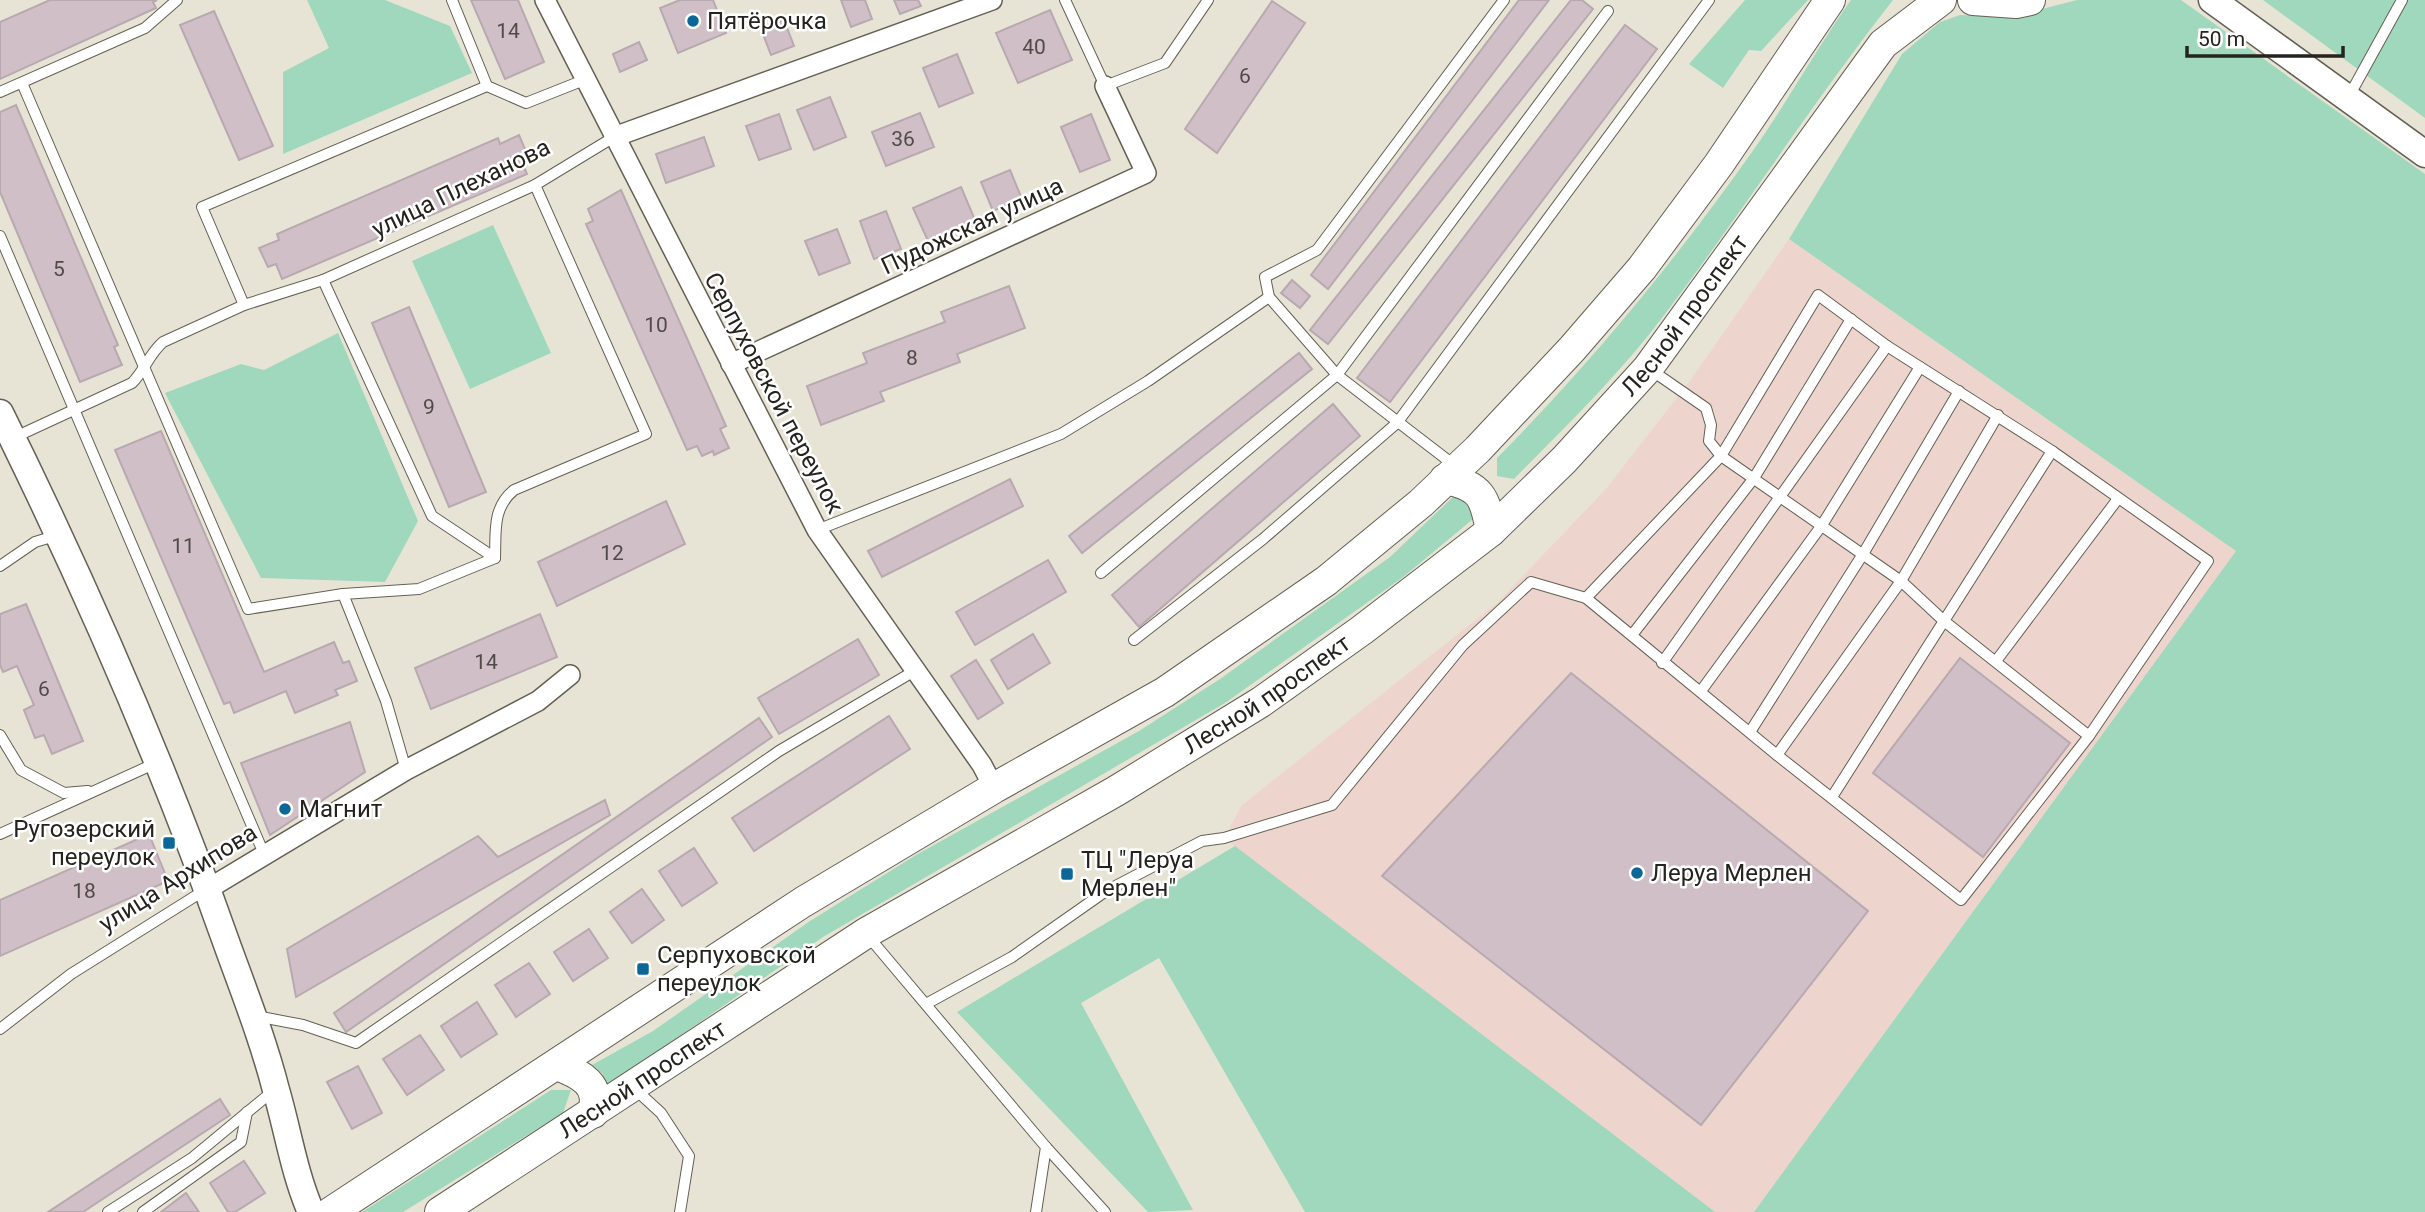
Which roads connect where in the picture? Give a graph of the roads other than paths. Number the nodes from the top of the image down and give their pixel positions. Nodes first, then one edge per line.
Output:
1 (177, 0) edge
2 (452, 0) edge
3 (545, 0) edge
4 (992, 0) edge
5 (1065, 0) edge
6 (1208, 0) edge
7 (1504, 0) edge
8 (1709, 0) edge
9 (1830, 0) edge
10 (1941, 0) edge
11 (1973, 0) edge
12 (2030, 0) edge
13 (2212, 0) edge
14 (2402, 0) edge
15 (1608, 10) dead end
16 (584, 80) junction
17 (22, 83) junction
18 (487, 86) junction
19 (1105, 86) junction
20 (0, 92) edge
21 (2347, 98) junction
22 (614, 137) junction
23 (2425, 154) edge
24 (534, 185) junction
25 (0, 236) edge
26 (323, 280) junction
27 (1269, 297) junction
28 (244, 305) junction
29 (1851, 319) junction
30 (1887, 346) junction
31 (732, 364) junction
32 (1920, 367) junction
33 (1647, 368) junction
34 (144, 372) junction
35 (1337, 375) junction
36 (1959, 391) junction
37 (73, 411) junction
38 (0, 413) edge
39 (1998, 415) junction
40 (1397, 423) junction
41 (12, 438) junction
42 (2052, 451) junction
43 (1721, 456) junction
44 (1460, 466) junction
45 (1754, 478) junction
46 (1529, 494) junction
47 (1782, 497) junction
48 (2117, 500) junction
49 (1822, 525) junction
50 (817, 530) junction
51 (1491, 531) junction
52 (58, 535) junction
53 (1863, 554) junction
54 (495, 558) junction
55 (0, 566) edge
56 (1101, 573) dead end
57 (1901, 581) junction
58 (343, 594) junction
59 (1586, 598) junction
60 (1944, 621) junction
61 (1632, 635) junction
62 (1134, 640) dead end
63 (1996, 661) junction
64 (1662, 663) junction
65 (916, 670) junction
66 (570, 675) dead end
67 (1701, 691) junction
68 (1750, 732) junction
69 (0, 735) edge
70 (2089, 736) junction
71 (1777, 755) junction
72 (160, 761) junction
73 (406, 770) junction
74 (993, 788) junction
75 (96, 790) junction
76 (1832, 797) junction
77 (0, 834) edge
78 (264, 854) junction
79 (208, 889) junction
80 (866, 933) junction
81 (926, 1004) junction
82 (253, 1015) junction
83 (0, 1028) edge
84 (557, 1065) junction
85 (633, 1087) junction
86 (276, 1088) junction
87 (247, 1112) junction
88 (593, 1113) junction
89 (1046, 1147) junction
90 (108, 1212) edge
91 (143, 1212) edge
92 (311, 1212) edge
93 (331, 1212) edge
94 (440, 1212) edge
95 (680, 1212) edge
96 (1036, 1212) edge
97 (1105, 1212) edge

1 - 17 lane
2 - 18 lane
3 - 16 street, Серпуховской переулок
4 - 22 street, улица Плеханова
5 - 19 lane
6 - 19 lane
7 - 27 lane
8 - 40 lane
9 - 44 main road
10 - 33 main road, Лесной проспект
11 - 12 main road
13 - 21 main road
14 - 21 lane
15 - 35 lane
16 - 18 lane
16 - 22 street, Серпуховской переулок
17 - 20 lane
17 - 34 lane
18 - 28 lane
19 - 31 street, Пудожская улица
21 - 23 main road
22 - 24 lane, улица Плеханова
22 - 31 street, Серпуховской переулок
24 - 26 lane, улица Плеханова
24 - 54 lane
25 - 37 lane
26 - 28 lane, улица Плеханова
26 - 54 lane
27 - 35 lane
27 - 50 lane
28 - 34 lane, улица Плеханова
29 - 30 lane
29 - 43 lane
29 - 45 lane
30 - 32 lane
30 - 47 lane
31 - 50 street, Серпуховской переулок
32 - 36 lane
32 - 49 lane
33 - 43 lane
33 - 46 main road, Лесной проспект
34 - 37 lane, улица Плеханова
34 - 58 lane
35 - 40 lane
35 - 56 lane
36 - 39 lane
36 - 53 lane
37 - 41 lane, улица Плеханова
37 - 78 lane
38 - 41 main road
39 - 42 lane
39 - 57 lane
40 - 44 lane
40 - 62 lane
41 - 52 main road
42 - 48 lane
42 - 60 lane
43 - 45 lane
43 - 59 lane
44 - 46 main road
44 - 51 main road
44 - 74 main road
45 - 47 lane
45 - 61 lane
46 - 51 main road, Лесной проспект
47 - 49 lane
47 - 64 lane
48 - 63 lane
48 - 70 lane
49 - 53 lane
49 - 67 lane
50 - 65 street, Серпуховской переулок
51 - 80 main road, Лесной проспект
52 - 55 lane
52 - 72 main road
53 - 57 lane
53 - 68 lane
54 - 58 lane
57 - 60 lane
57 - 71 lane
58 - 73 lane
59 - 61 lane
59 - 81 lane
60 - 63 lane
60 - 76 lane
61 - 64 lane
63 - 70 lane
64 - 67 lane
65 - 74 street, Серпуховской переулок
65 - 82 lane
66 - 73 street, улица Архипова
67 - 68 lane
68 - 71 lane
69 - 75 lane
70 - 76 lane
71 - 76 lane
72 - 75 lane
72 - 79 main road
73 - 78 street, улица Архипова
74 - 84 main road
75 - 77 lane
78 - 79 street, улица Архипова
79 - 82 main road
79 - 83 lane, улица Архипова
80 - 81 lane
80 - 85 main road, Лесной проспект
81 - 89 lane
82 - 86 main road
84 - 88 main road
84 - 93 main road
85 - 88 main road, Лесной проспект
85 - 95 lane
86 - 87 lane
86 - 92 main road
87 - 90 lane
87 - 91 lane
88 - 94 main road, Лесной проспект
89 - 96 lane
89 - 97 lane

